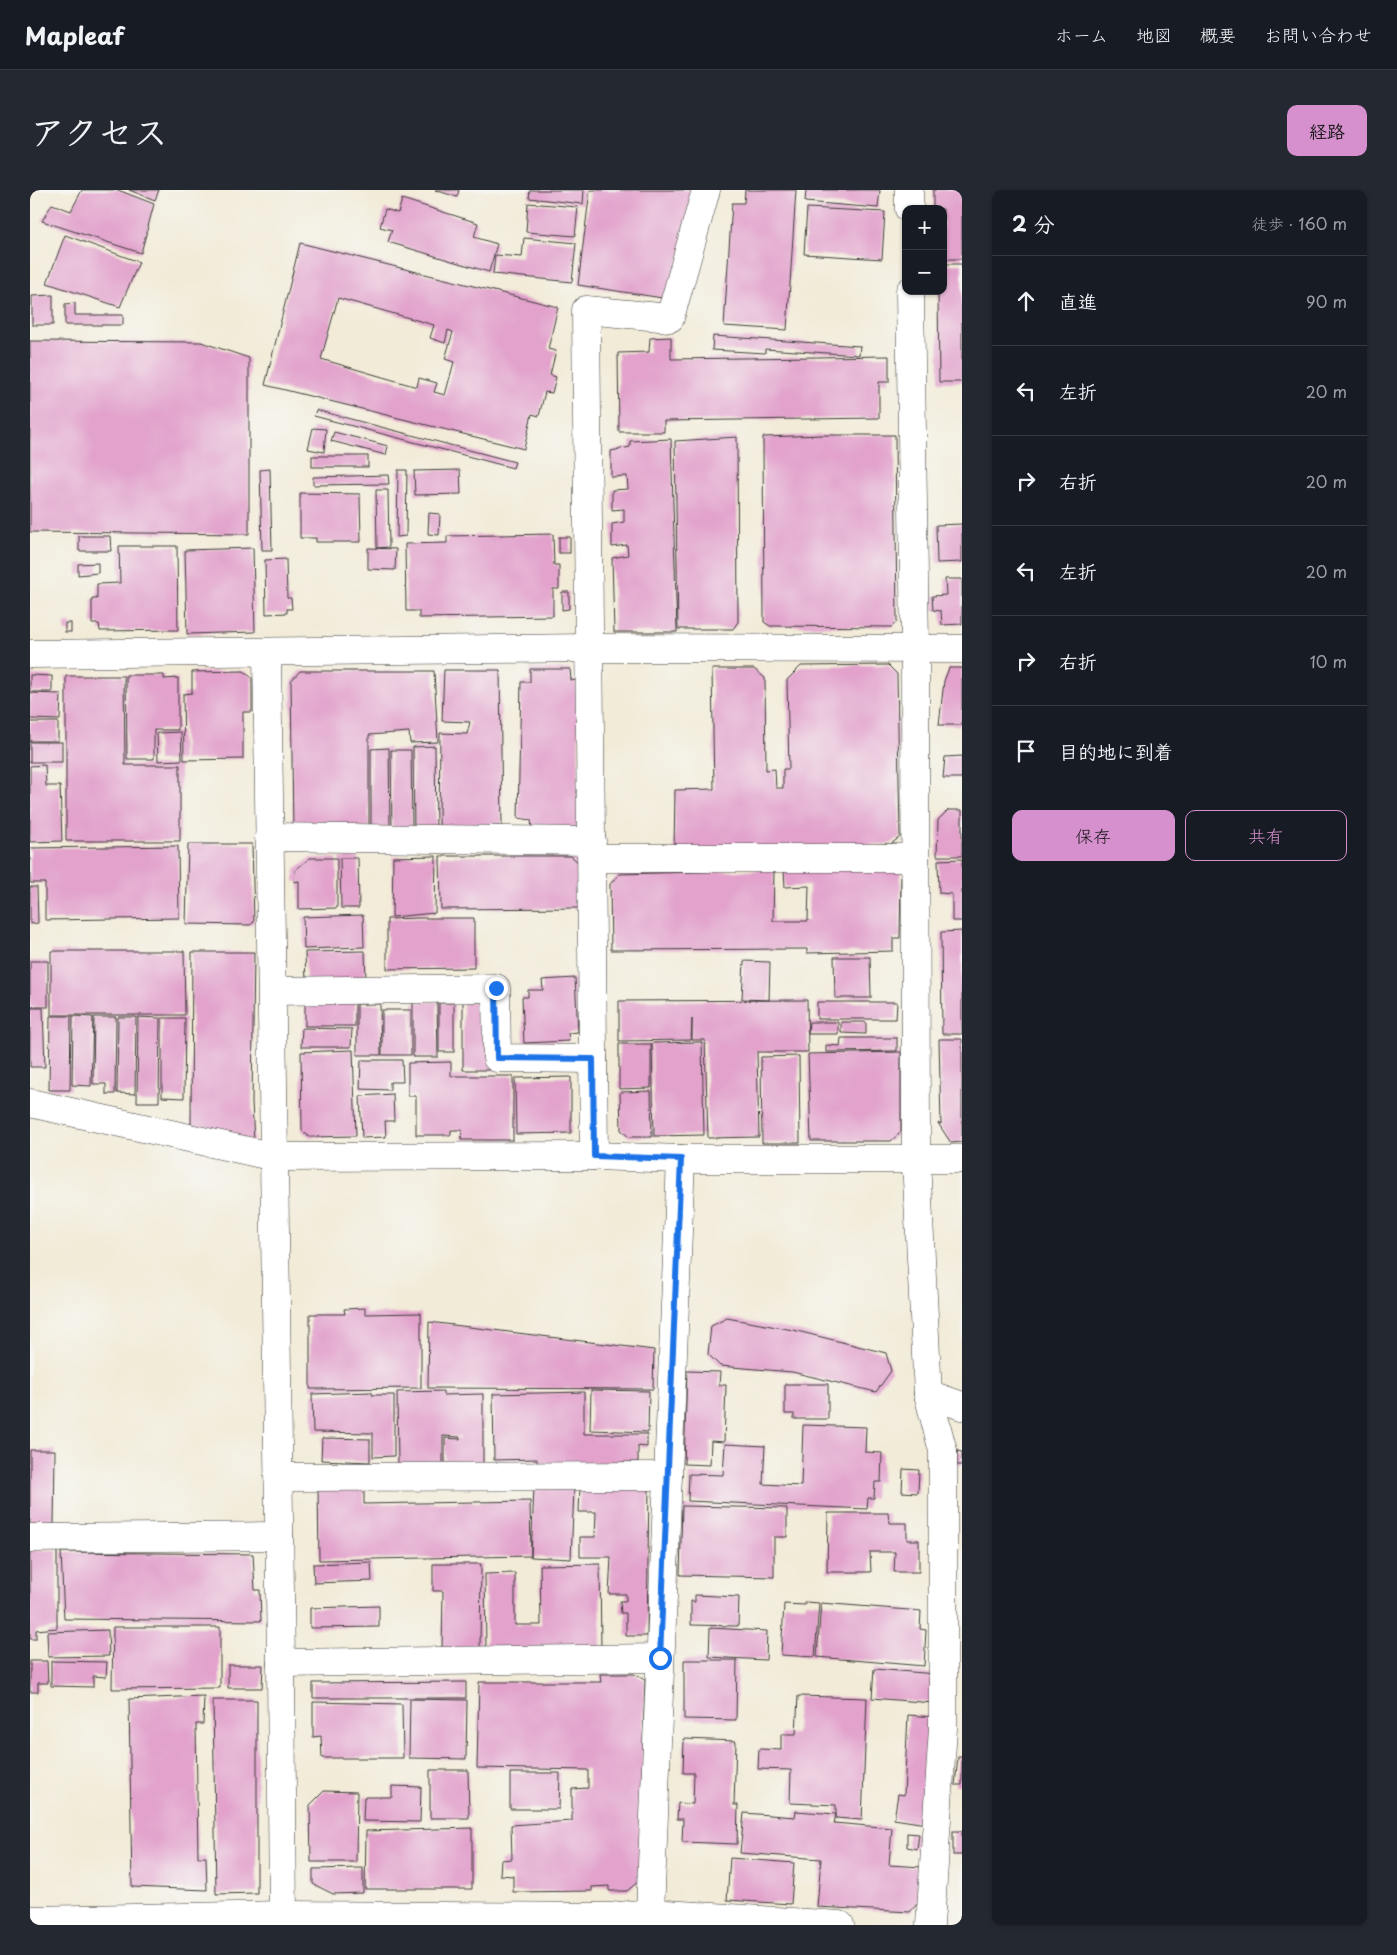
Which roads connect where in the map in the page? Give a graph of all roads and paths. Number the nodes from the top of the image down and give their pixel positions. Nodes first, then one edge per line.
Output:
1 (706, 190) edge
2 (909, 190) edge
3 (909, 205) edge
4 (910, 295) edge
5 (591, 648) junction
6 (915, 649) junction
7 (962, 649) edge
8 (267, 652) junction
9 (30, 654) edge
10 (269, 837) junction
11 (592, 849) junction
12 (915, 858) junction
13 (273, 991) junction
14 (593, 1059) junction
15 (30, 1103) edge
16 (594, 1156) junction
17 (275, 1157) junction
18 (681, 1159) junction
19 (962, 1159) edge
20 (916, 1160) junction
21 (928, 1394) junction
22 (962, 1406) edge
23 (668, 1476) junction
24 (278, 1477) junction
25 (279, 1536) junction
26 (30, 1538) edge
27 (953, 1589) edge
28 (660, 1658) junction
29 (281, 1663) junction
30 (953, 1671) edge
31 (650, 1913) junction
32 (30, 1920) edge
33 (283, 1920) edge
34 (444, 1921) edge
35 (609, 1921) edge
36 (840, 1925) edge
37 (930, 1925) edge

1 - 5 street
2 - 3 street
4 - 6 street
5 - 6 street
5 - 8 street
5 - 11 street
6 - 7 street
6 - 12 street
8 - 9 street
8 - 10 street
10 - 11 street
10 - 13 street
11 - 12 street
11 - 14 street
12 - 20 street
13 - 14 street
13 - 17 street
14 - 16 street
15 - 17 street
16 - 17 street
16 - 18 street
17 - 24 street
18 - 20 street
18 - 23 street
19 - 20 street
20 - 21 street
21 - 22 street
21 - 27 street
23 - 24 street
23 - 28 street
24 - 25 street
25 - 26 street
25 - 29 street
27 - 30 street
28 - 29 street
28 - 31 street
29 - 33 street
30 - 37 street
31 - 35 street
31 - 36 street
32 - 33 street
33 - 34 street
34 - 35 street

